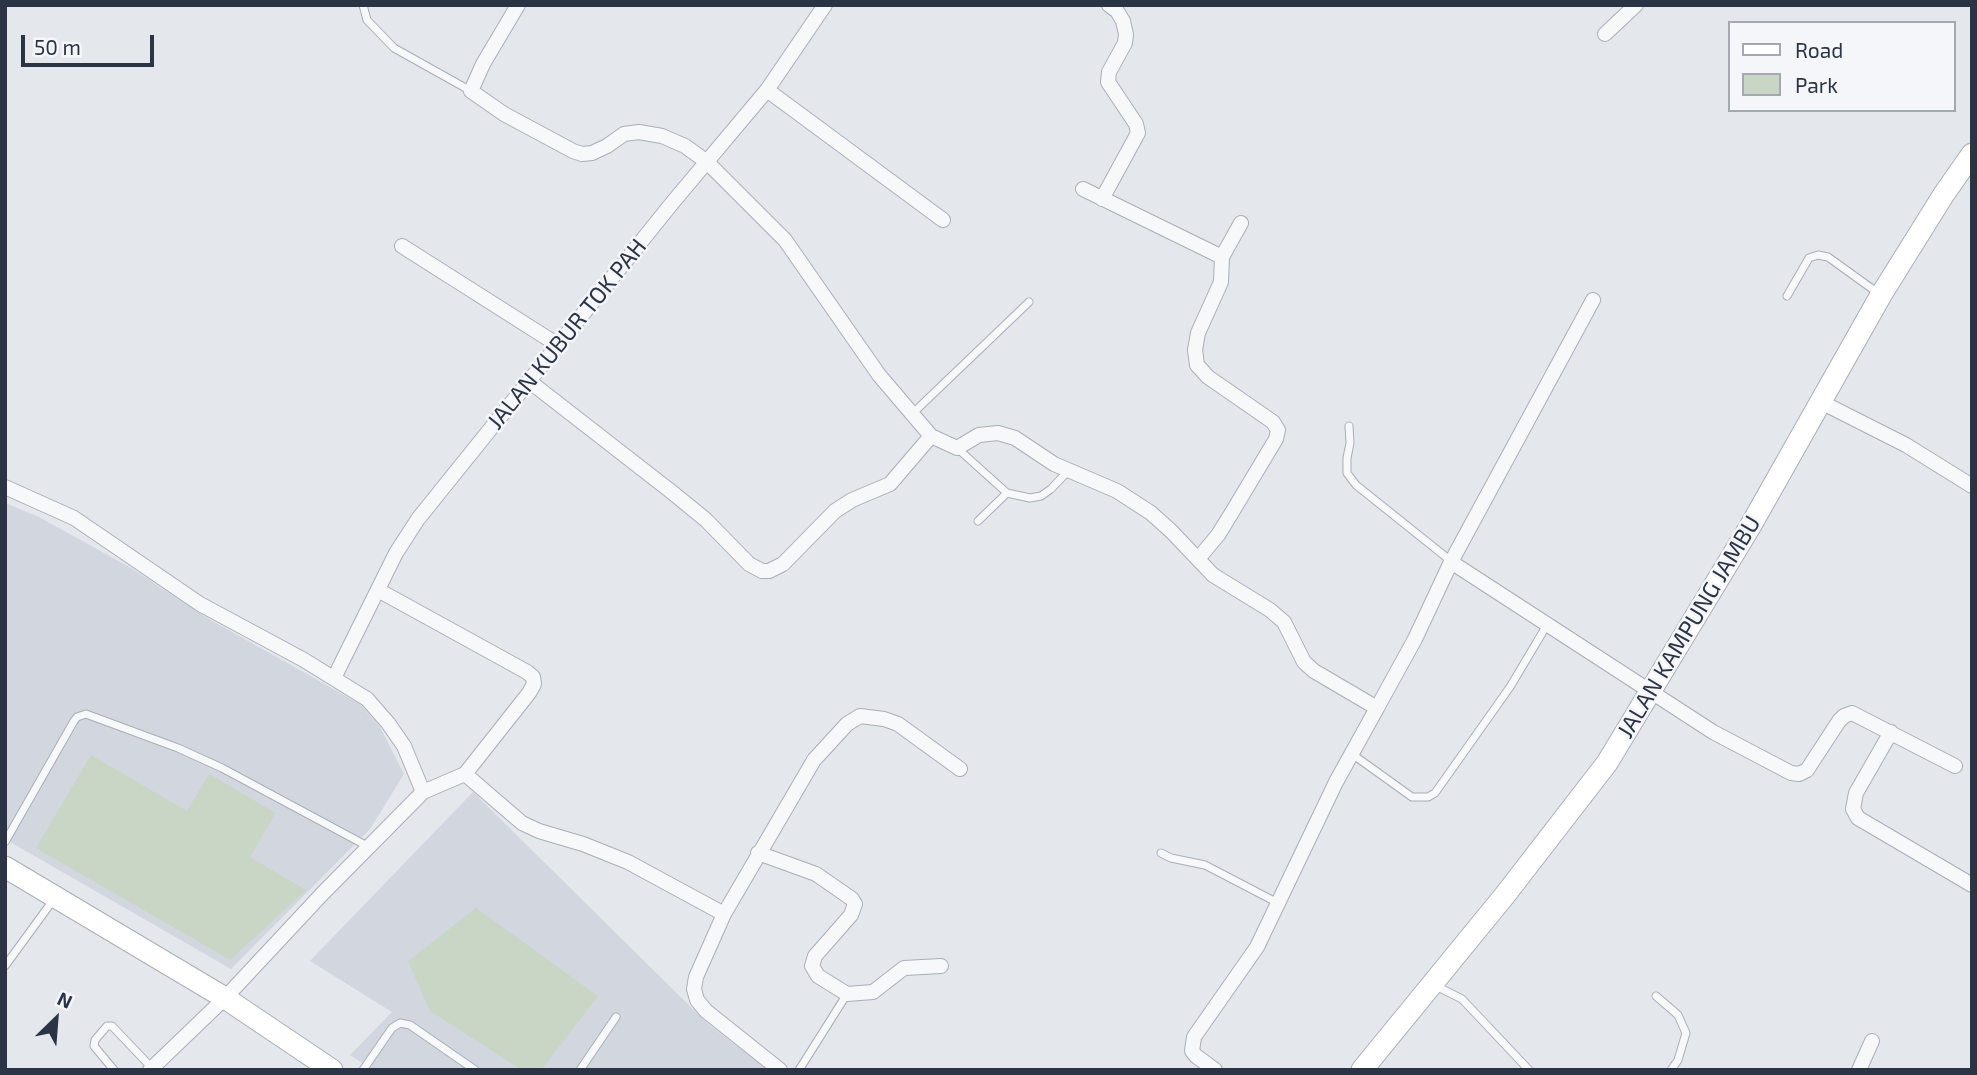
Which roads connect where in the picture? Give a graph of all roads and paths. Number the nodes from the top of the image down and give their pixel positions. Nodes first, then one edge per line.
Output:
1 (363, 5) edge
2 (518, 5) edge
3 (825, 5) edge
4 (1109, 5) edge
5 (1636, 5) edge
6 (1605, 34) dead end
7 (767, 90) junction
8 (471, 91) junction
9 (1972, 154) edge
10 (707, 162) junction
11 (1083, 189) dead end
12 (1102, 199) junction
13 (943, 219) dead end
14 (1241, 223) dead end
15 (402, 246) dead end
16 (1222, 257) junction
17 (1881, 295) junction
18 (1787, 296) dead end
19 (1593, 300) dead end
20 (1029, 302) dead end
21 (558, 345) junction
22 (529, 381) junction
23 (1821, 402) junction
24 (912, 414) junction
25 (1349, 426) dead end
26 (931, 436) junction
27 (957, 447) junction
28 (1069, 470) junction
29 (1972, 486) edge
30 (5, 487) edge
31 (1007, 493) junction
32 (978, 522) dead end
33 (1198, 559) junction
34 (1451, 562) junction
35 (378, 590) junction
36 (1547, 625) junction
37 (334, 678) junction
38 (1650, 691) junction
39 (1377, 708) junction
40 (1891, 732) junction
41 (1351, 754) junction
42 (1955, 766) dead end
43 (960, 769) dead end
44 (465, 774) junction
45 (424, 792) junction
46 (5, 842) edge
47 (369, 847) junction
48 (758, 853) junction
49 (1161, 853) dead end
50 (5, 867) edge
51 (1972, 885) edge
52 (56, 897) junction
53 (1279, 904) junction
54 (723, 914) junction
55 (941, 966) dead end
56 (5, 967) edge
57 (1433, 984) junction
58 (847, 994) junction
59 (1656, 996) dead end
60 (225, 998) junction
61 (616, 1017) dead end
62 (1872, 1041) dead end
63 (151, 1069) edge
64 (114, 1070) edge
65 (332, 1070) edge
66 (363, 1070) edge
67 (475, 1070) edge
68 (580, 1070) edge
69 (780, 1070) edge
70 (799, 1070) edge
71 (1214, 1070) edge
72 (1362, 1070) edge
73 (1529, 1070) edge
74 (1671, 1070) edge
75 (1859, 1070) edge

1 - 8 lane
2 - 8 street
3 - 7 street, JALAN KUBUR TOK PAH
4 - 12 street
5 - 6 street
7 - 10 street, JALAN KUBUR TOK PAH
7 - 13 street
8 - 10 street
9 - 17 street, JALAN KAMPUNG JAMBU
10 - 21 street, JALAN KUBUR TOK PAH
10 - 24 street
11 - 12 street
12 - 16 street
14 - 16 street
15 - 21 street
16 - 33 street
17 - 18 lane
17 - 23 street, JALAN KAMPUNG JAMBU
19 - 34 street
20 - 24 lane
21 - 22 street, JALAN KUBUR TOK PAH
22 - 26 street
22 - 35 street, JALAN KUBUR TOK PAH
23 - 29 street
23 - 38 street, JALAN KAMPUNG JAMBU
24 - 26 street
25 - 34 lane
26 - 27 street
27 - 28 street
27 - 31 lane
28 - 31 lane
28 - 33 street
30 - 37 street
31 - 32 lane
33 - 39 street
34 - 36 street
34 - 39 street
35 - 37 street, JALAN KUBUR TOK PAH
35 - 44 street
36 - 38 street
36 - 41 lane
37 - 45 street
38 - 40 street
38 - 57 street, JALAN KAMPUNG JAMBU
39 - 41 street
40 - 42 street
40 - 51 street
41 - 53 street
43 - 48 street
44 - 45 street
44 - 54 street
45 - 47 street
46 - 47 lane
47 - 60 street
48 - 54 street
48 - 58 street
49 - 53 lane
50 - 52 street
52 - 56 lane
52 - 60 street
53 - 71 street
54 - 69 street
55 - 58 street
57 - 72 street, JALAN KAMPUNG JAMBU
57 - 73 lane
58 - 70 lane
59 - 74 lane
60 - 63 street
60 - 65 street
61 - 68 lane
62 - 75 street
63 - 64 lane
66 - 67 lane

